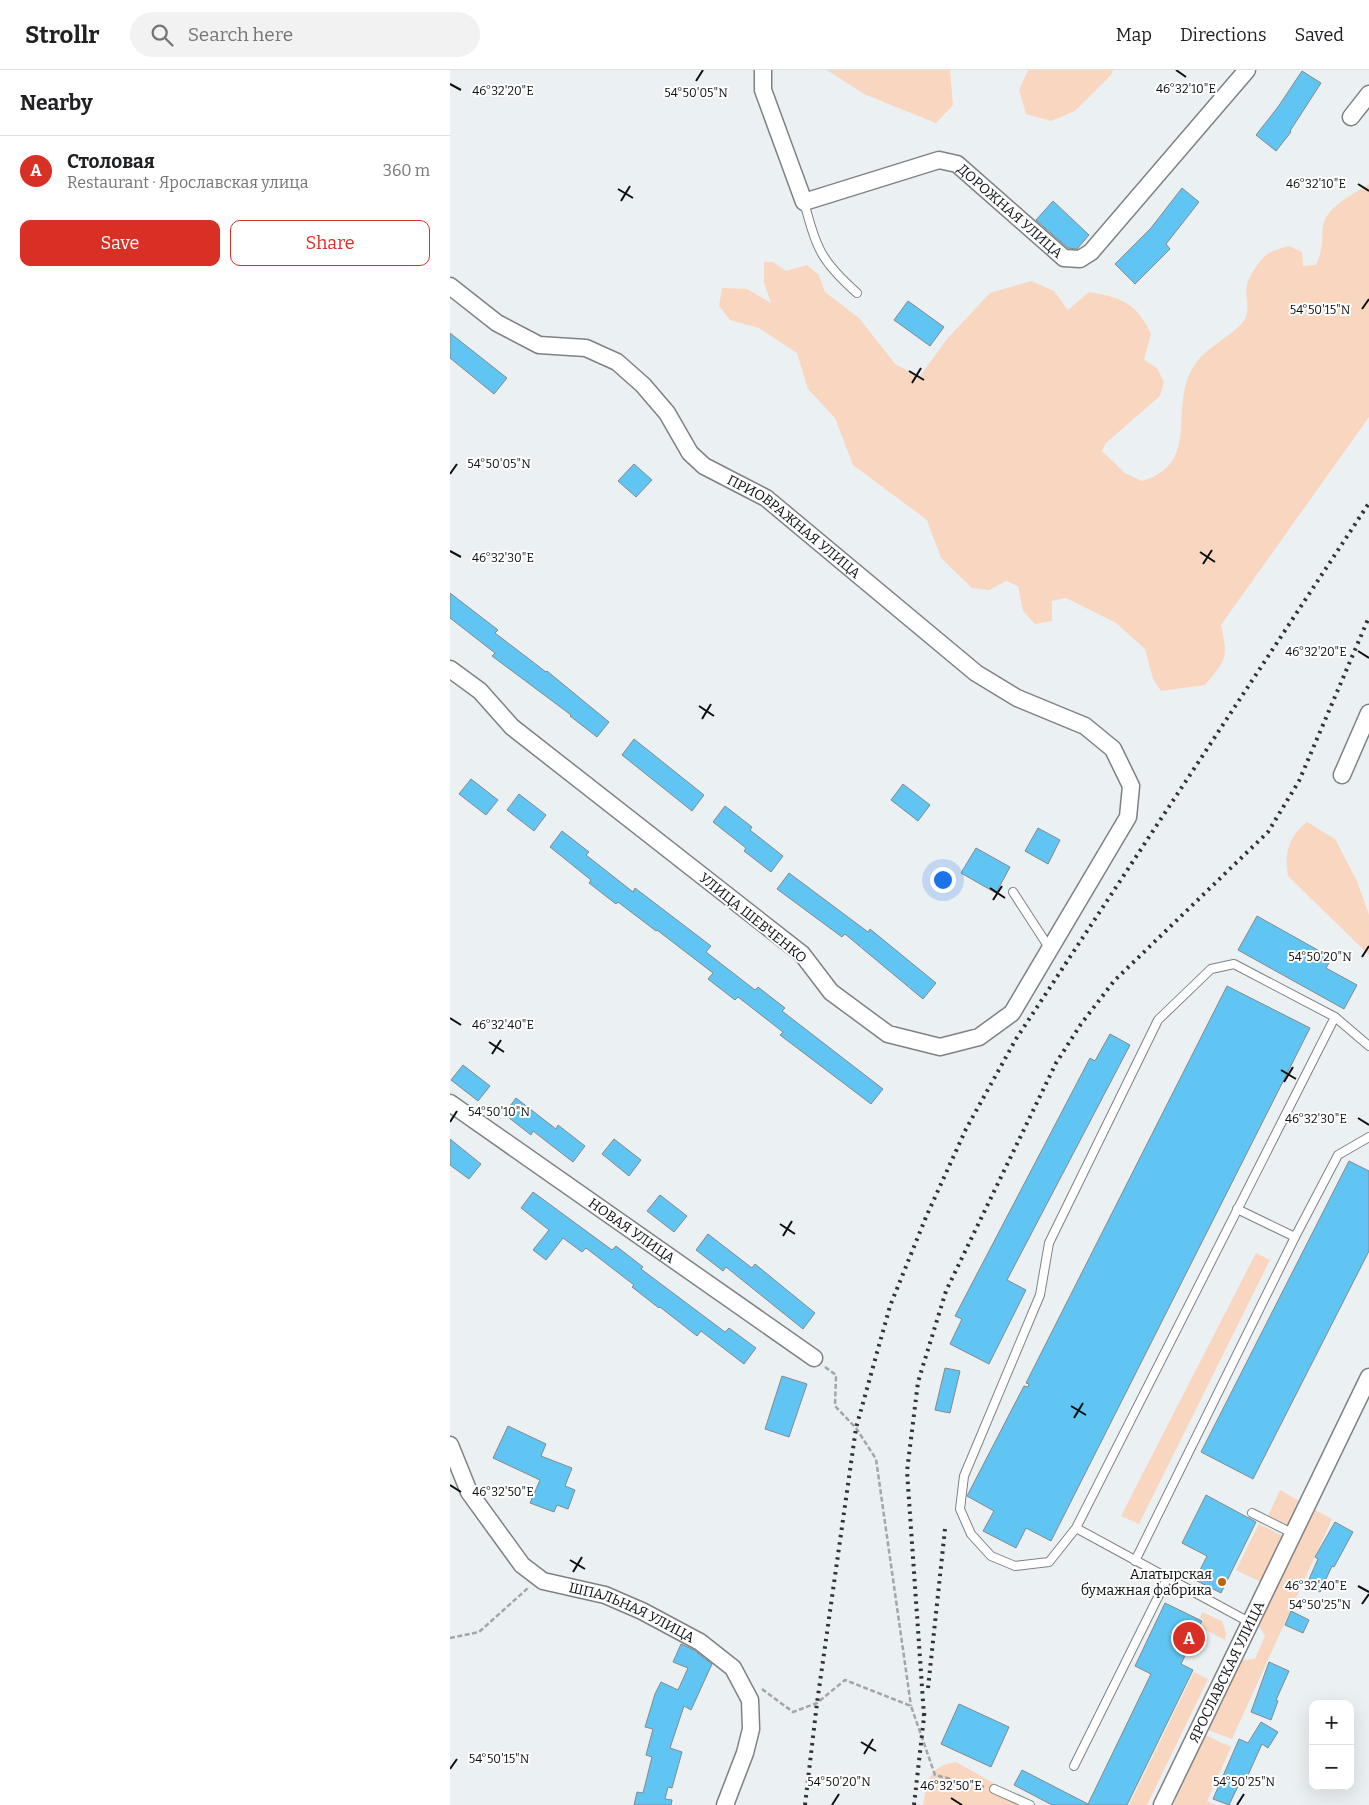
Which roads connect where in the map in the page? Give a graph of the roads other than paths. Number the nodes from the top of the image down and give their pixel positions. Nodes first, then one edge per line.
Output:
1 (763, 70) edge
2 (1247, 70) edge
3 (1369, 94) edge
4 (1351, 117) dead end
5 (804, 202) junction
6 (450, 286) edge
7 (857, 293) dead end
8 (450, 669) edge
9 (1369, 713) edge
10 (1342, 775) dead end
11 (1131, 786) joint
12 (1013, 892) dead end
13 (1050, 949) junction
14 (1334, 1017) junction
15 (1369, 1046) edge
16 (450, 1103) edge
17 (1369, 1137) edge
18 (1237, 1209) junction
19 (1295, 1237) junction
20 (814, 1358) road end
21 (1369, 1377) edge
22 (450, 1445) edge
23 (1252, 1513) dead end
24 (1076, 1528) junction
25 (1292, 1533) junction
26 (1135, 1561) junction
27 (1167, 1580) junction
28 (1249, 1622) junction
29 (1074, 1766) dead end
30 (994, 1789) road end
31 (725, 1805) edge
32 (1030, 1805) edge
33 (1162, 1805) edge

1 - 5 street
2 - 5 street, ДОРОЖНАЯ УЛИЦА
3 - 4 street
5 - 7 lane
6 - 11 street, ПРИОВРАЖНАЯ УЛИЦА
8 - 13 street, УЛИЦА ШЕВЧЕНКО
9 - 10 street
11 - 13 street, УЛИЦА ШЕВЧЕНКО
12 - 13 lane
14 - 15 lane
14 - 18 lane
14 - 24 lane
16 - 20 street, НОВАЯ УЛИЦА
17 - 19 lane
18 - 19 lane
18 - 24 lane
19 - 26 lane
21 - 25 street, ЯРОСЛАВСКАЯ УЛИЦА
22 - 31 street, ШПАЛЬНАЯ УЛИЦА
23 - 25 lane
24 - 26 lane
25 - 28 street, ЯРОСЛАВСКАЯ УЛИЦА
26 - 27 lane
27 - 28 lane
27 - 29 lane
28 - 33 street, ЯРОСЛАВСКАЯ УЛИЦА
30 - 32 lane

